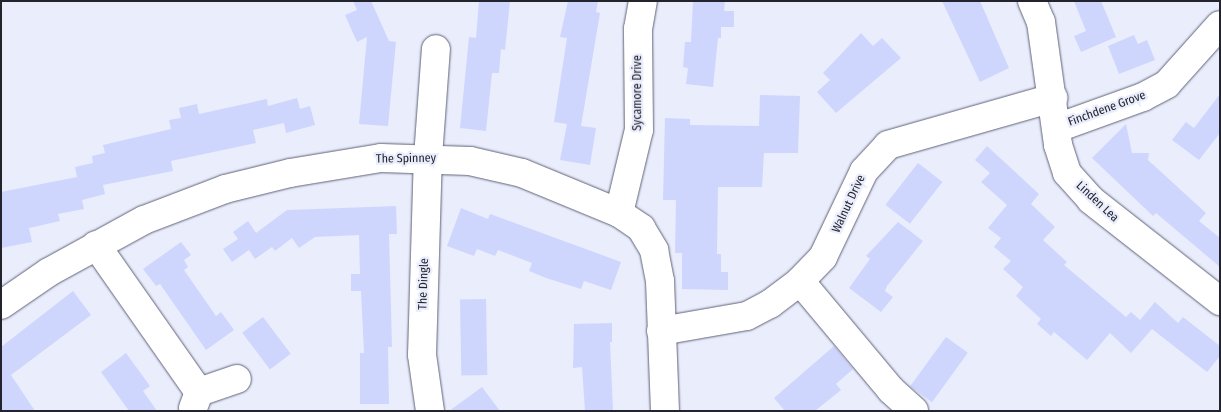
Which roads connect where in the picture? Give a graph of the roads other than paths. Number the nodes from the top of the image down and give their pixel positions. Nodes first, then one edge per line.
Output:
1 (643, 1) edge
2 (1032, 1) edge
3 (1220, 25) edge
4 (436, 48) dead end
5 (1053, 98) junction
6 (1057, 128) junction
7 (428, 157) junction
8 (619, 213) junction
9 (96, 245) junction
10 (800, 281) junction
11 (1220, 301) edge
12 (1, 305) edge
13 (661, 331) junction
14 (237, 379) dead end
15 (430, 411) edge
16 (664, 411) edge
17 (914, 411) edge

1 - 8 street, Sycamore Drive
2 - 5 street, Linden Lea
3 - 6 street, Finchdene Grove
4 - 7 street, The Dingle
5 - 6 street, Linden Lea
5 - 10 street, Walnut Drive
6 - 11 street, Linden Lea
7 - 8 street, The Spinney
7 - 9 street, The Spinney
7 - 15 street, The Dingle
8 - 13 street, The Spinney
9 - 12 street, The Spinney
9 - 14 street
10 - 13 street, Walnut Drive
10 - 17 street
13 - 16 street, The Spinney

